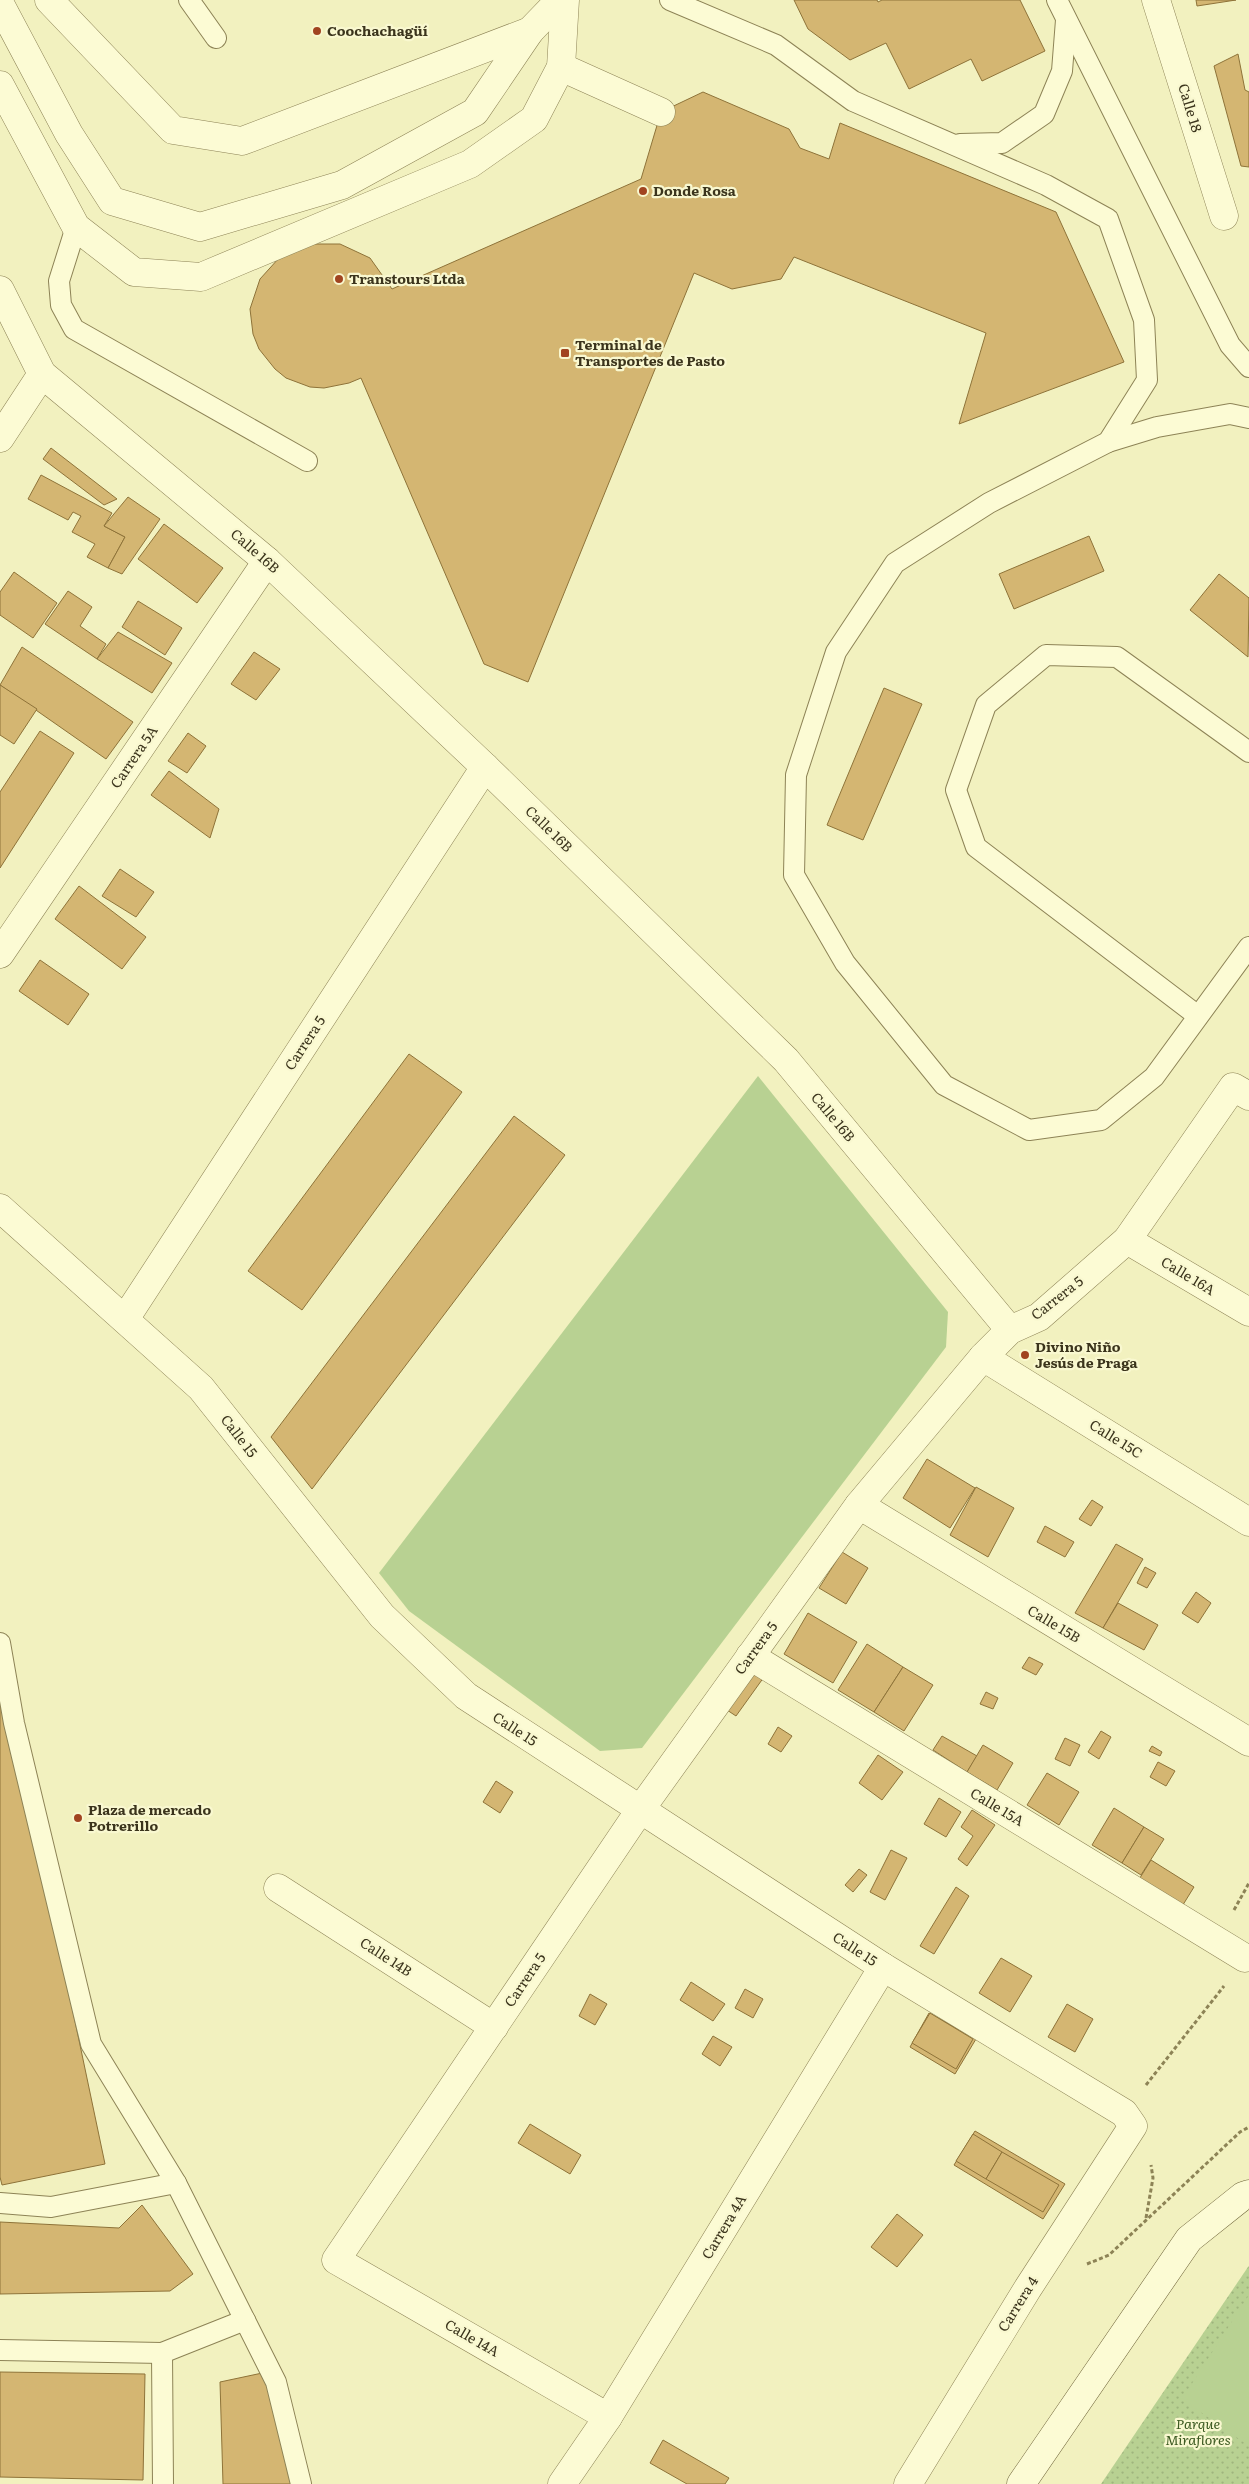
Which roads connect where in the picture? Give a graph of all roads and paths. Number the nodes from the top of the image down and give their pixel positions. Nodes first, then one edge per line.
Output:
1 (49, 0) edge
2 (189, 0) edge
3 (560, 0) edge
4 (565, 0) edge
5 (670, 0) edge
6 (1057, 0) edge
7 (1156, 0) edge
8 (0, 4) edge
9 (1066, 20) junction
10 (530, 31) junction
11 (216, 38) dead end
12 (561, 67) junction
13 (0, 85) edge
14 (661, 112) dead end
15 (953, 144) junction
16 (1224, 216) dead end
17 (76, 226) junction
18 (0, 290) edge
19 (1249, 367) edge
20 (42, 374) junction
21 (1249, 418) edge
22 (0, 438) edge
23 (1108, 442) junction
24 (307, 462) dead end
25 (267, 561) junction
26 (1249, 752) edge
27 (485, 767) junction
28 (1249, 947) edge
29 (0, 954) edge
30 (1198, 1016) junction
31 (1241, 1092) edge
32 (0, 1208) edge
33 (1127, 1240) junction
34 (1249, 1312) edge
35 (125, 1319) junction
36 (1010, 1330) junction
37 (983, 1357) junction
38 (859, 1505) junction
39 (1249, 1522) edge
40 (0, 1643) edge
41 (750, 1656) junction
42 (1249, 1742) edge
43 (640, 1810) junction
44 (278, 1888) dead end
45 (1245, 1958) joint
46 (883, 1967) junction
47 (494, 2026) junction
48 (1128, 2119) junction
49 (1249, 2127) edge
50 (176, 2183) junction
51 (1249, 2194) edge
52 (0, 2203) edge
53 (336, 2260) joint
54 (1082, 2266) dead end
55 (245, 2320) junction
56 (0, 2350) edge
57 (162, 2353) junction
58 (608, 2417) junction
59 (163, 2484) edge
60 (301, 2484) edge
61 (562, 2484) edge
62 (908, 2484) edge
63 (1021, 2484) edge

1 - 10 street
2 - 11 lane
3 - 10 street
4 - 12 street
5 - 15 lane
6 - 9 lane
7 - 16 street, Calle 18
8 - 10 street
9 - 15 lane
9 - 19 lane
12 - 14 street
12 - 17 street
13 - 17 street
15 - 23 lane
17 - 24 lane
18 - 20 street
20 - 22 street
20 - 25 street, Calle 16B
21 - 23 lane
23 - 30 lane
25 - 27 street, Calle 16B
25 - 29 street, Carrera 5A
26 - 30 lane
27 - 35 street, Carrera 5
27 - 36 street, Calle 16B
28 - 30 lane
31 - 33 street, Carrera 5
32 - 35 street, Calle 15
33 - 34 street, Calle 16A
33 - 36 street, Carrera 5
35 - 43 street, Calle 15
36 - 37 street, Carrera 5
37 - 38 street, Carrera 5
37 - 39 street, Calle 15C
38 - 41 street, Carrera 5
38 - 42 street, Calle 15B
40 - 50 lane
41 - 43 street, Carrera 5
41 - 45 street, Calle 15A
43 - 46 street, Calle 15
43 - 47 street, Carrera 5
44 - 47 street, Calle 14B
45 - 48 path
46 - 48 street, Calle 15
46 - 58 street, Carrera 4A
47 - 53 street, Carrera 5
48 - 62 street, Carrera 4
49 - 54 path
50 - 52 lane
50 - 55 lane
51 - 63 street
53 - 58 street, Calle 14A
55 - 57 lane
55 - 60 lane
56 - 57 lane
57 - 59 lane
58 - 61 street, Carrera 4A

